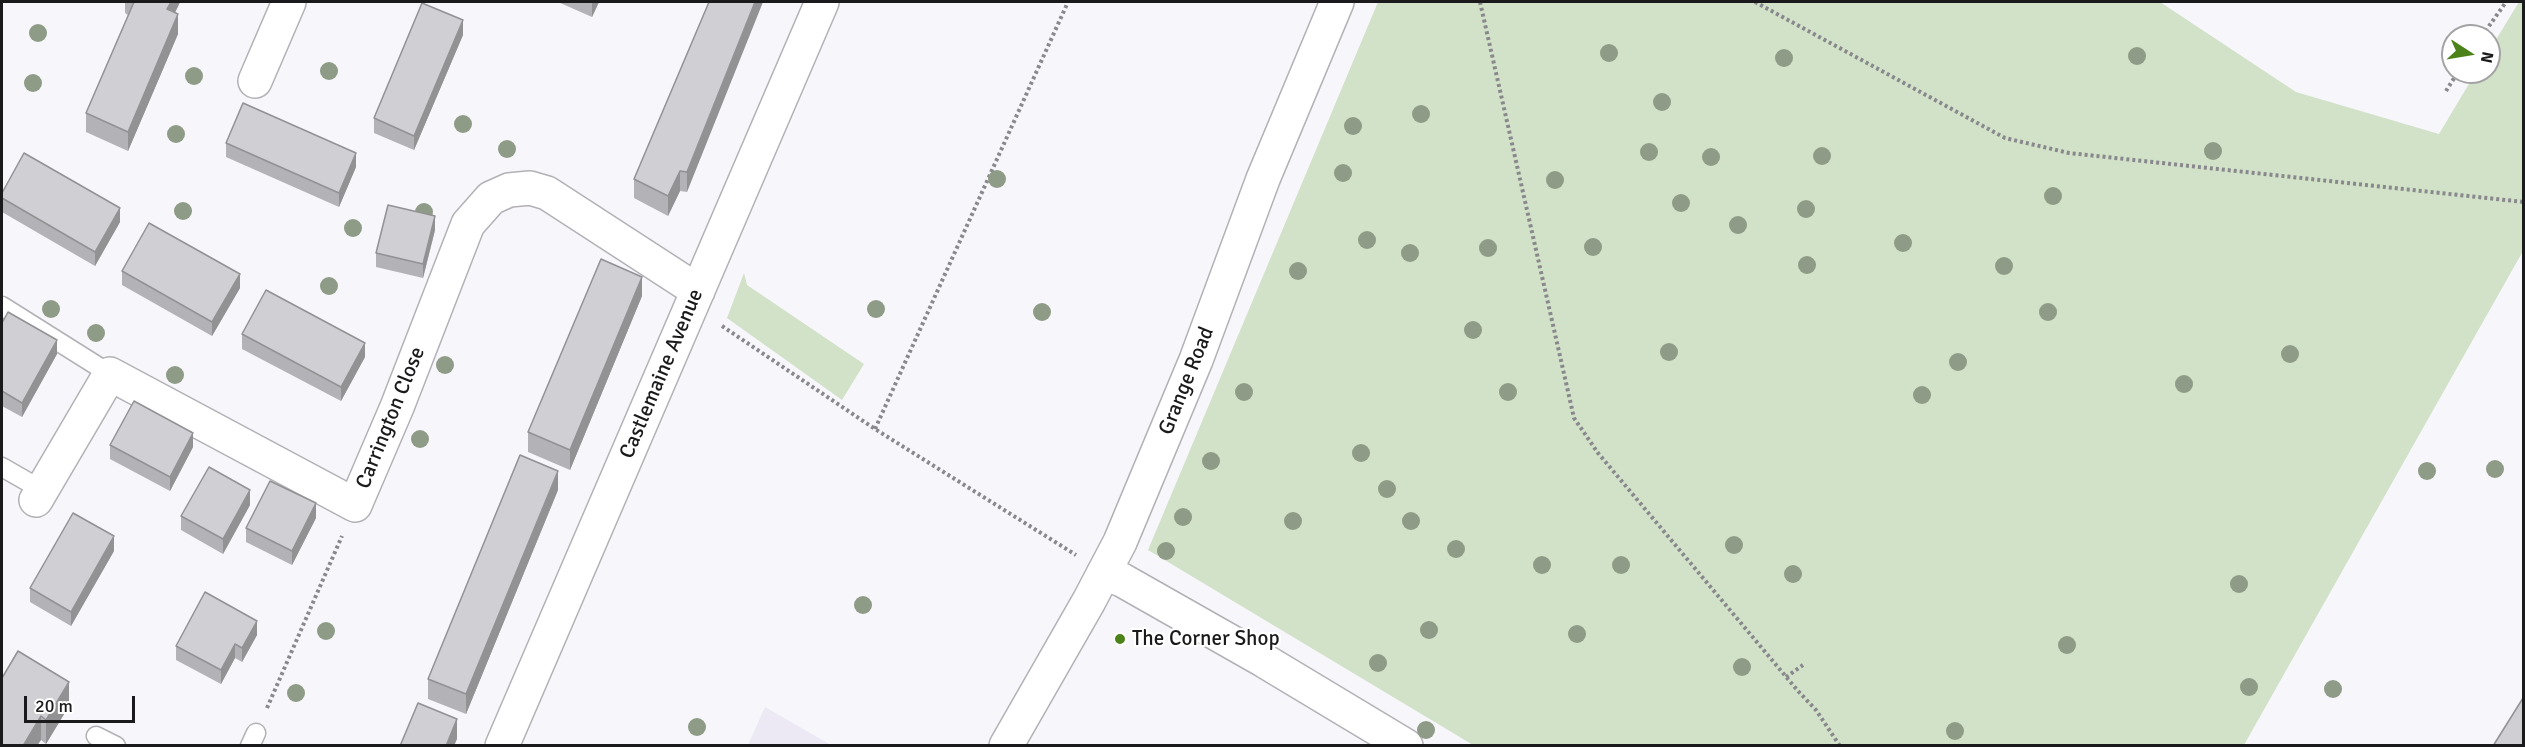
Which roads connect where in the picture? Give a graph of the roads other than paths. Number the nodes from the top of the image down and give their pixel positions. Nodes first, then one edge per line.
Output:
1 (289, 2) edge
2 (822, 2) edge
3 (1337, 2) edge
4 (255, 81) dead end
5 (695, 299) junction
6 (2, 306) edge
7 (110, 374) junction
8 (2, 467) edge
9 (39, 495) joint
10 (1104, 573) junction
11 (96, 736) dead end
12 (116, 746) edge
13 (502, 746) edge
14 (1006, 746) edge
15 (1406, 746) edge

1 - 4 street
2 - 5 street, Castlemaine Avenue
3 - 10 street, Grange Road
5 - 7 street, Carrington Close
5 - 13 street, Castlemaine Avenue
6 - 7 lane
7 - 9 street
8 - 9 lane
10 - 14 street, Grange Road
10 - 15 street
11 - 12 lane

